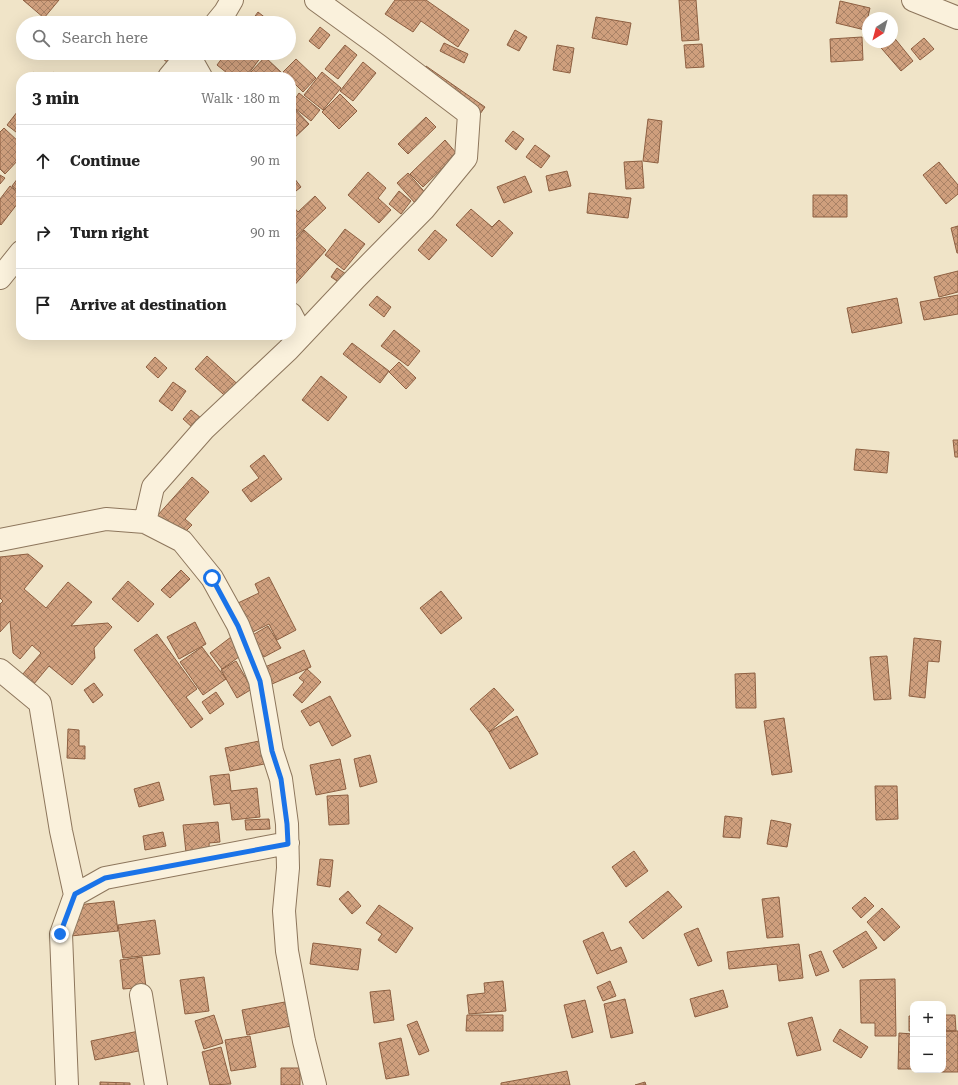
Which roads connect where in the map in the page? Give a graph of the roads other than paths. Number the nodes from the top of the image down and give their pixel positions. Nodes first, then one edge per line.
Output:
1 (232, 0) edge
2 (316, 0) edge
3 (913, 0) edge
4 (222, 16) edge
5 (958, 18) edge
6 (184, 60) edge
7 (192, 60) edge
8 (173, 72) edge
9 (198, 72) edge
10 (16, 258) edge
11 (0, 278) edge
12 (296, 324) edge
13 (302, 335) junction
14 (145, 522) junction
15 (0, 540) edge
16 (0, 670) edge
17 (288, 844) junction
18 (75, 894) junction
19 (141, 995) dead end
20 (67, 1085) edge
21 (156, 1085) edge
22 (315, 1085) edge

1 - 4 street
2 - 13 street
3 - 5 street
6 - 8 street
7 - 9 street
10 - 11 street
12 - 13 street
13 - 14 street
14 - 15 street
14 - 17 street
16 - 18 street
17 - 18 street
17 - 22 street
18 - 20 street
19 - 21 street

